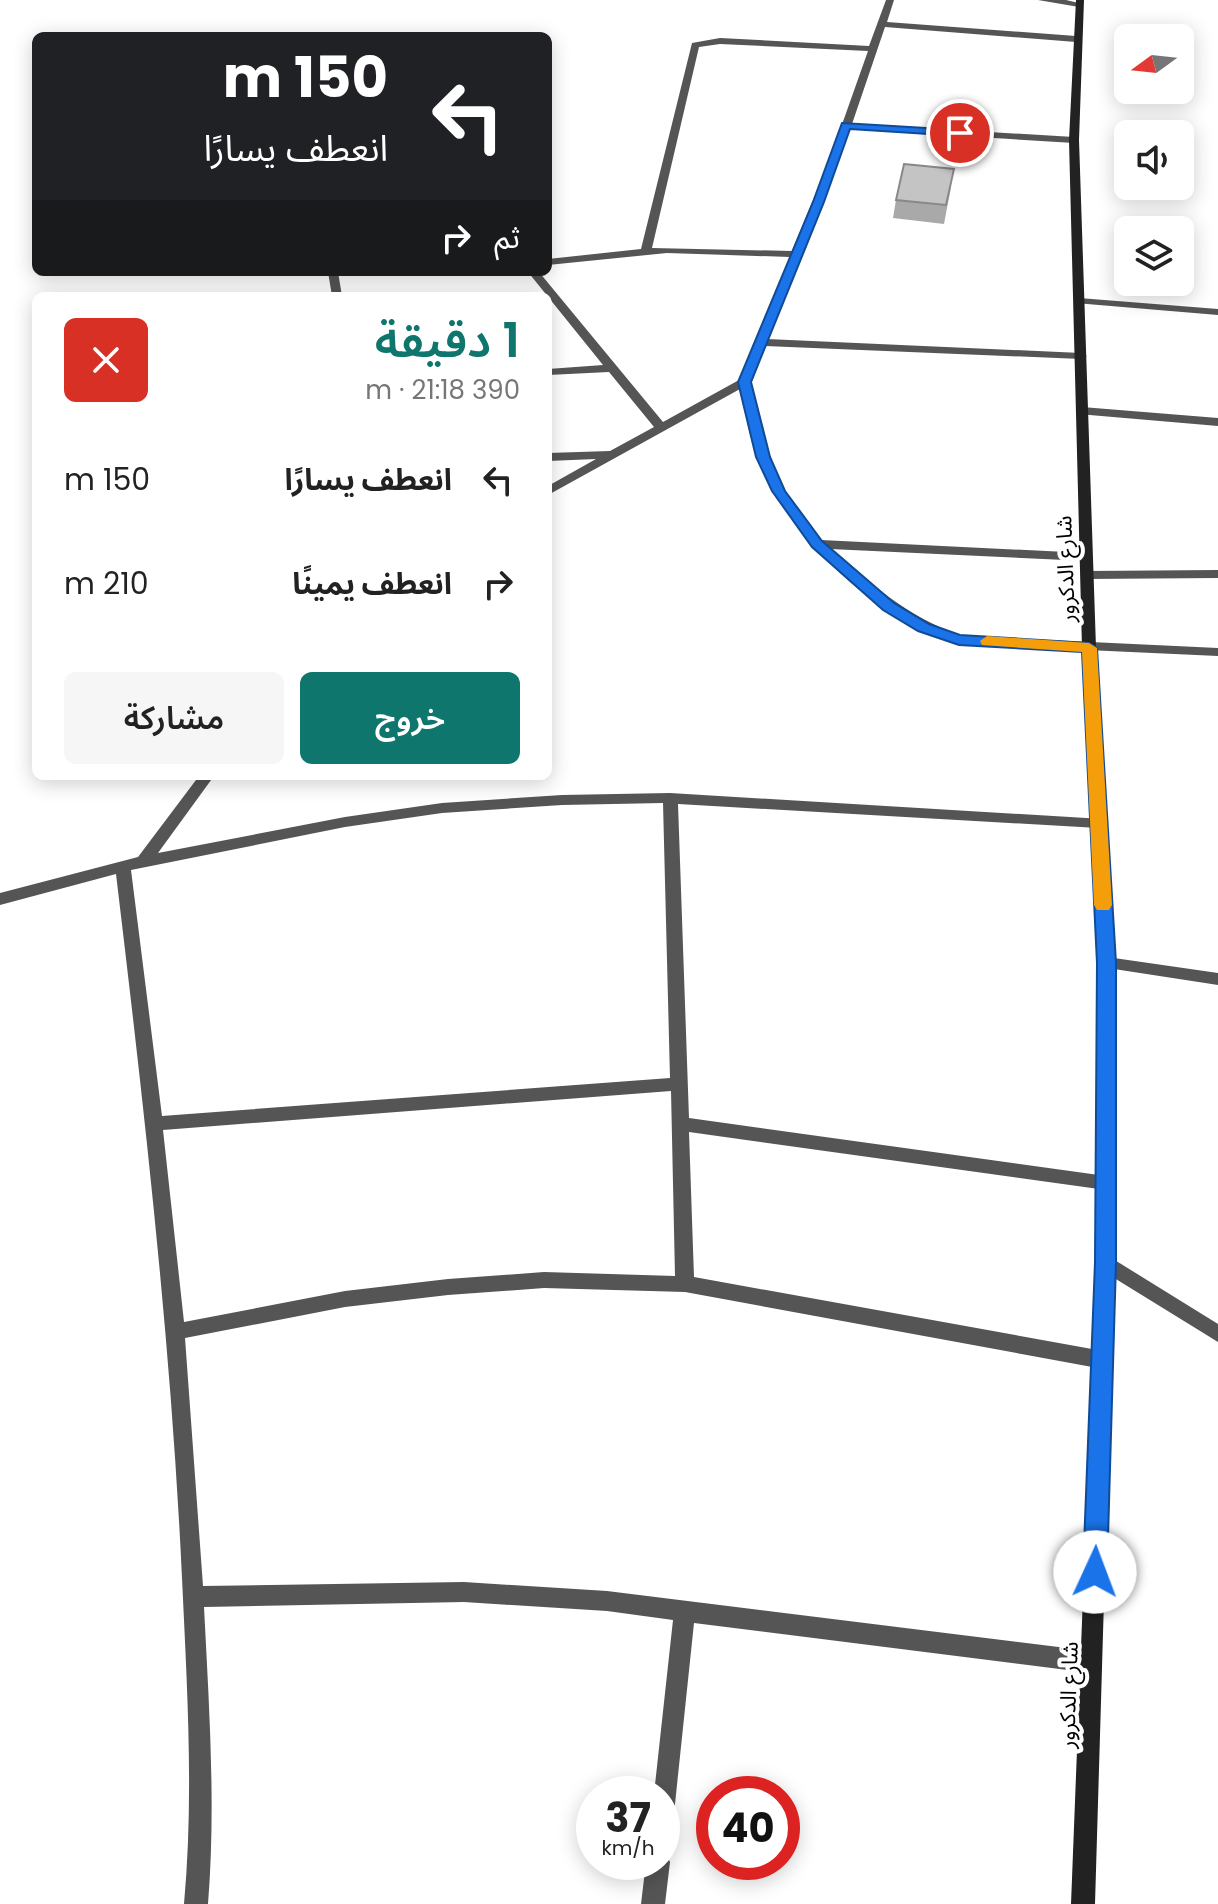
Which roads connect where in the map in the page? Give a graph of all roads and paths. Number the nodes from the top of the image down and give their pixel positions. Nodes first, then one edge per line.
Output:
1 (890, 0) edge
2 (1042, 0) edge
3 (1080, 2) edge
4 (881, 24) junction
5 (1076, 39) junction
6 (872, 49) junction
7 (845, 126) junction
8 (1074, 140) junction
9 (646, 250) junction
10 (797, 254) junction
11 (552, 262) edge
12 (536, 276) edge
13 (549, 292) edge
14 (552, 295) edge
15 (1079, 301) junction
16 (1218, 312) edge
17 (761, 342) junction
18 (1081, 356) junction
19 (611, 368) junction
20 (552, 372) edge
21 (744, 382) junction
22 (1082, 411) junction
23 (1218, 422) edge
24 (661, 428) junction
25 (615, 454) junction
26 (552, 457) edge
27 (552, 489) edge
28 (817, 544) junction
29 (1087, 557) junction
30 (1218, 574) edge
31 (1087, 575) junction
32 (1089, 648) junction
33 (1218, 652) edge
34 (204, 780) edge
35 (670, 798) junction
36 (1098, 823) junction
37 (143, 861) junction
38 (123, 867) junction
39 (0, 899) edge
40 (1107, 963) junction
41 (1218, 979) edge
42 (679, 1084) junction
43 (154, 1124) junction
44 (680, 1124) junction
45 (1106, 1183) junction
46 (1105, 1262) junction
47 (685, 1284) junction
48 (175, 1332) junction
49 (1218, 1334) edge
50 (1103, 1360) junction
51 (193, 1597) junction
52 (685, 1611) junction
53 (1091, 1662) junction
54 (667, 1776) edge
55 (656, 1880) edge
56 (196, 1904) edge
57 (653, 1904) edge
58 (1083, 1904) edge

1 - 4 street
2 - 3 street
3 - 5 street, شارع الدكرور
4 - 5 street
4 - 6 street
5 - 8 street, شارع الدكرور
6 - 7 street
6 - 9 street
7 - 8 street
7 - 10 street
8 - 15 street, شارع الدكرور
9 - 10 street
9 - 11 street
10 - 17 street
12 - 13 street
14 - 19 street
15 - 16 street
15 - 18 street, شارع الدكرور
17 - 18 street
17 - 21 street
18 - 22 street, شارع الدكرور
19 - 20 street
19 - 24 street
21 - 24 street
21 - 28 street
22 - 23 street
22 - 29 street, شارع الدكرور
24 - 25 street
25 - 26 street
25 - 27 street
28 - 29 street
28 - 32 street
29 - 31 street, شارع الدكرور
30 - 31 street
31 - 32 street, شارع الدكرور
32 - 33 street
32 - 36 street, شارع الدكرور
34 - 37 street
35 - 36 street
35 - 37 street
35 - 42 street
36 - 40 street, شارع الدكرور
37 - 38 street
38 - 39 street
38 - 43 street
40 - 41 street
40 - 45 street, شارع الدكرور
42 - 43 street
42 - 44 street
43 - 48 street
44 - 45 street
44 - 47 street
45 - 46 street, شارع الدكرور
46 - 49 street
46 - 50 street, شارع الدكرور
47 - 48 street
47 - 50 street
48 - 51 street
50 - 53 street, شارع الدكرور
51 - 52 street
51 - 56 street
52 - 53 street
52 - 54 street
53 - 58 street, شارع الدكرور
55 - 57 street

